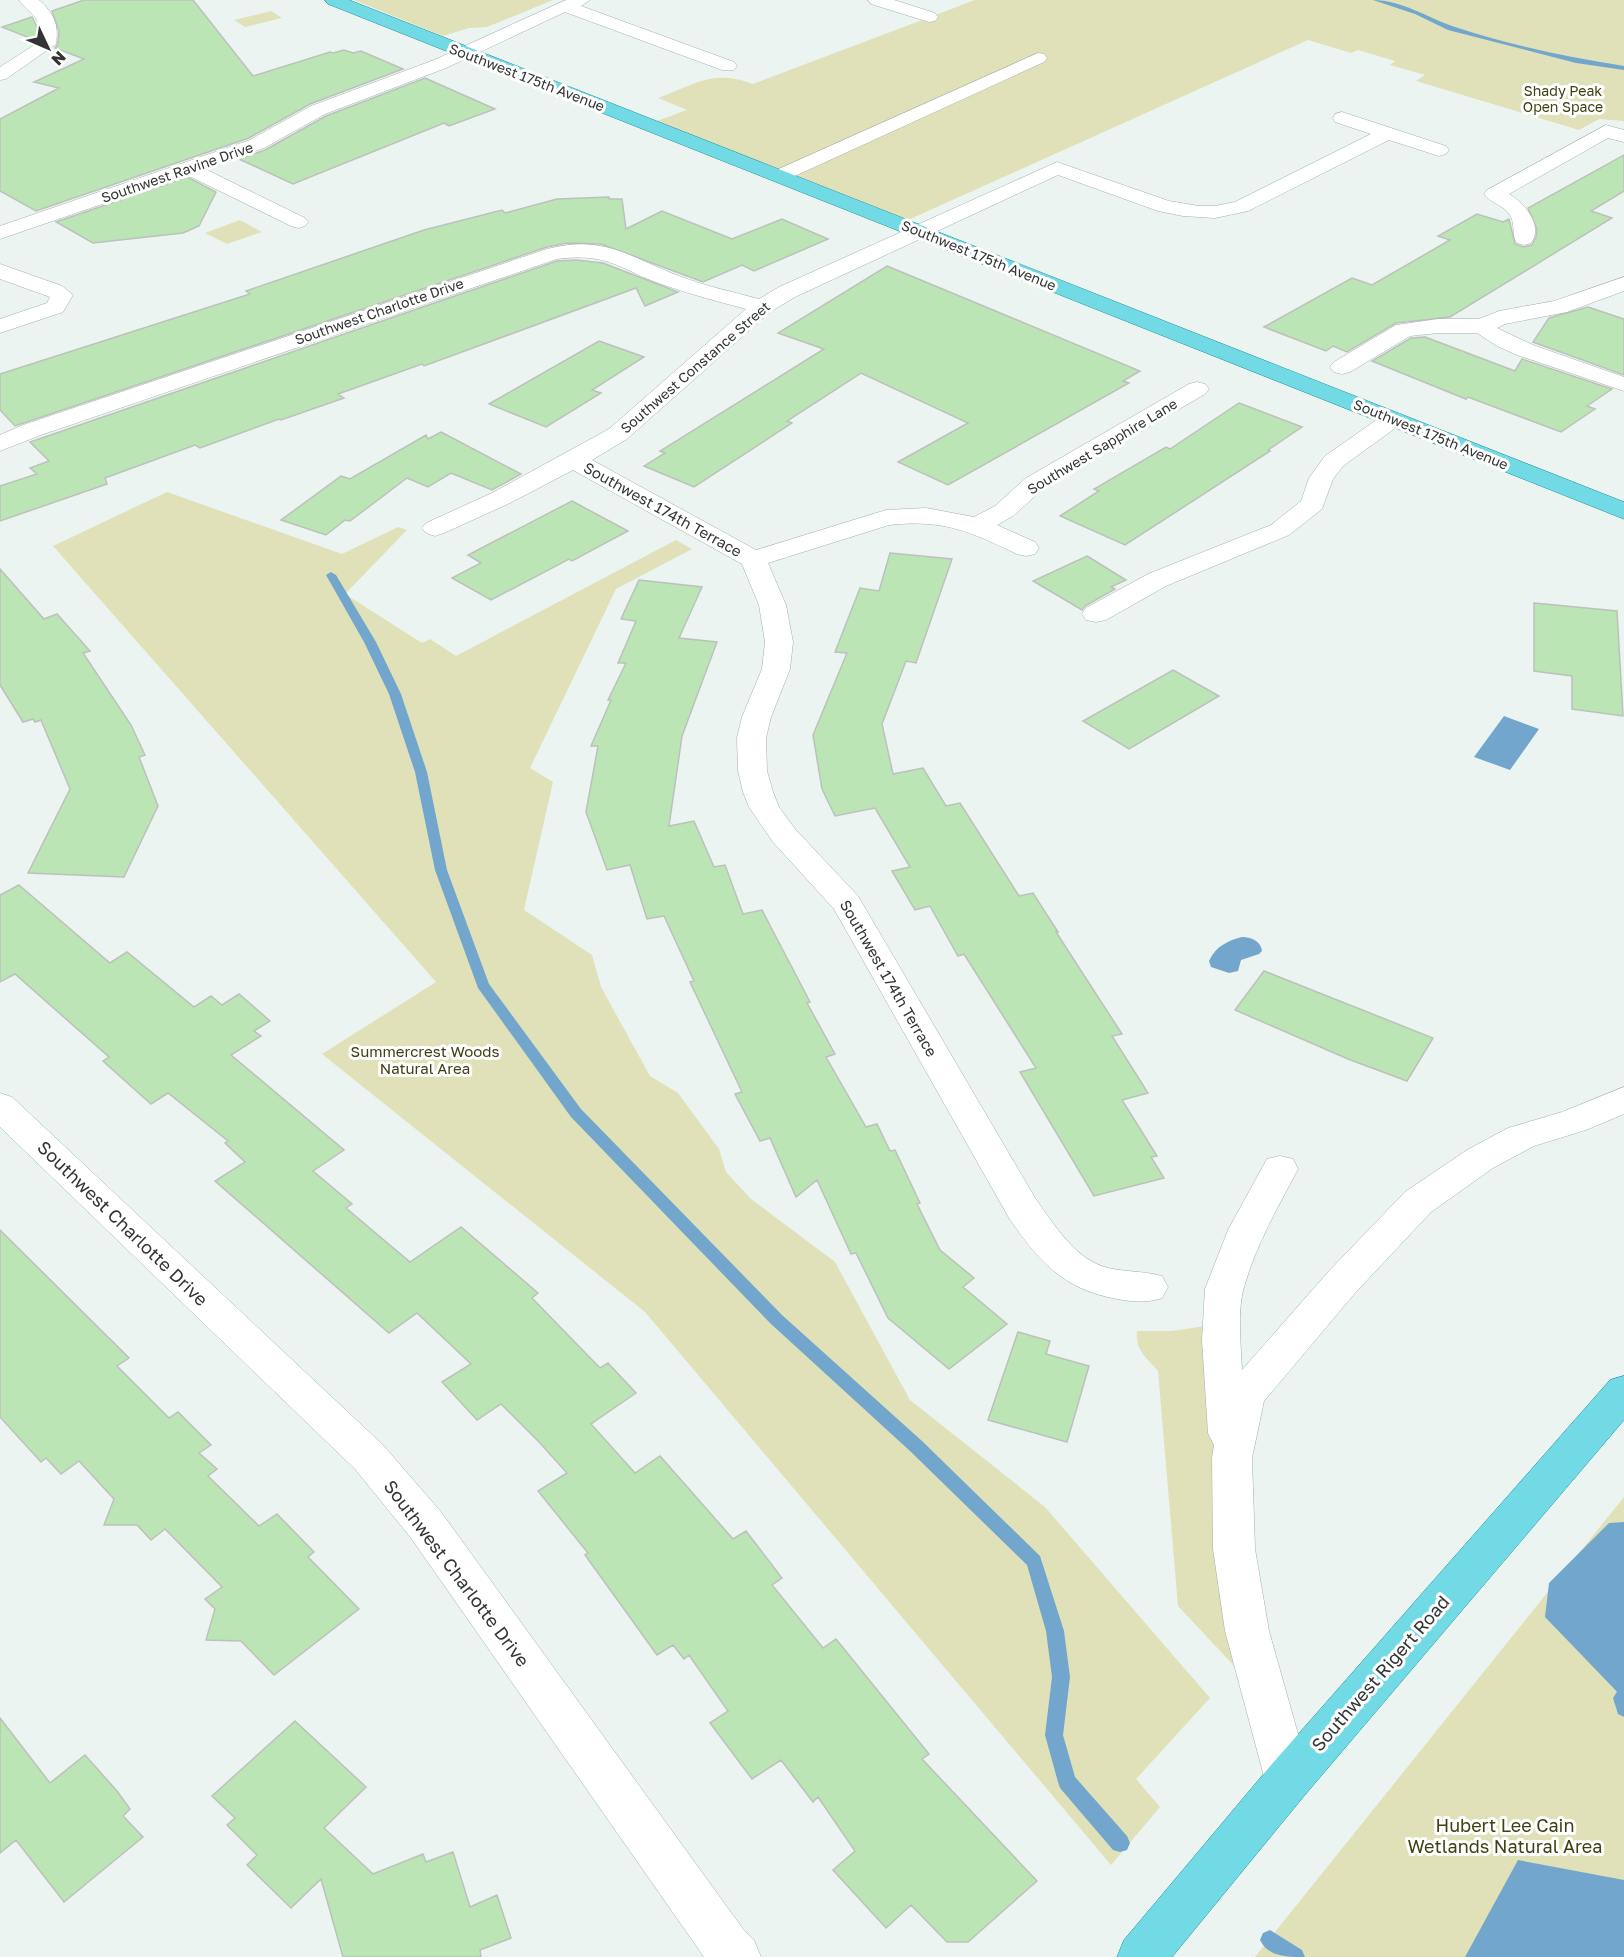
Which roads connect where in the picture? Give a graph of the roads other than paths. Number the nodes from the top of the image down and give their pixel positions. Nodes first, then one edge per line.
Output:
1 (28, 0) edge
2 (334, 0) edge
3 (878, 0) edge
4 (572, 3) edge
5 (929, 17) dead end
6 (465, 52) junction
7 (1038, 58) dead end
8 (728, 66) dead end
9 (0, 75) edge
10 (1342, 118) dead end
11 (1387, 133) junction
12 (1615, 133) edge
13 (1439, 150) dead end
14 (190, 169) junction
15 (780, 177) junction
16 (298, 222) dead end
17 (918, 231) junction
18 (0, 234) edge
19 (1524, 239) dead end
20 (0, 270) edge
21 (1624, 284) edge
22 (762, 307) junction
23 (0, 326) edge
24 (1483, 326) junction
25 (1342, 367) dead end
26 (1624, 384) edge
27 (1197, 389) dead end
28 (1393, 419) junction
29 (0, 444) edge
30 (574, 460) junction
31 (1624, 511) edge
32 (978, 525) junction
33 (435, 528) dead end
34 (1026, 548) dead end
35 (753, 559) junction
36 (1096, 614) dead end
37 (1624, 1100) edge
38 (0, 1106) edge
39 (1280, 1168) dead end
40 (1149, 1287) dead end
41 (1624, 1392) edge
42 (1232, 1458) junction
43 (1288, 1779) junction
44 (737, 1957) edge
45 (1141, 1957) edge

1 - 9 street
2 - 6 main road, Southwest 175th Avenue
3 - 5 street
4 - 6 street, Southwest Ravine Drive
4 - 8 street
6 - 14 street, Southwest Ravine Drive
6 - 15 main road, Southwest 175th Avenue
7 - 15 street
10 - 11 street
11 - 13 street
11 - 17 street, Southwest Constance Street
12 - 19 street
14 - 16 street
14 - 18 street, Southwest Ravine Drive
15 - 17 main road, Southwest 175th Avenue
17 - 22 street, Southwest Constance Street
17 - 28 main road, Southwest 175th Avenue
20 - 23 street
21 - 24 street
22 - 29 street, Southwest Charlotte Drive
22 - 30 street, Southwest Constance Street
24 - 25 street
24 - 26 street
27 - 32 street, Southwest Sapphire Lane
28 - 31 main road, Southwest 175th Avenue
28 - 36 street
30 - 33 street, Southwest Constance Street
30 - 35 street, Southwest 174th Terrace
32 - 34 street
32 - 35 street
35 - 40 street, Southwest 174th Terrace
37 - 42 street
38 - 44 street, Southwest Charlotte Drive
39 - 42 street
41 - 43 main road, Southwest Rigert Road
42 - 43 street
43 - 45 main road, Southwest Rigert Road

